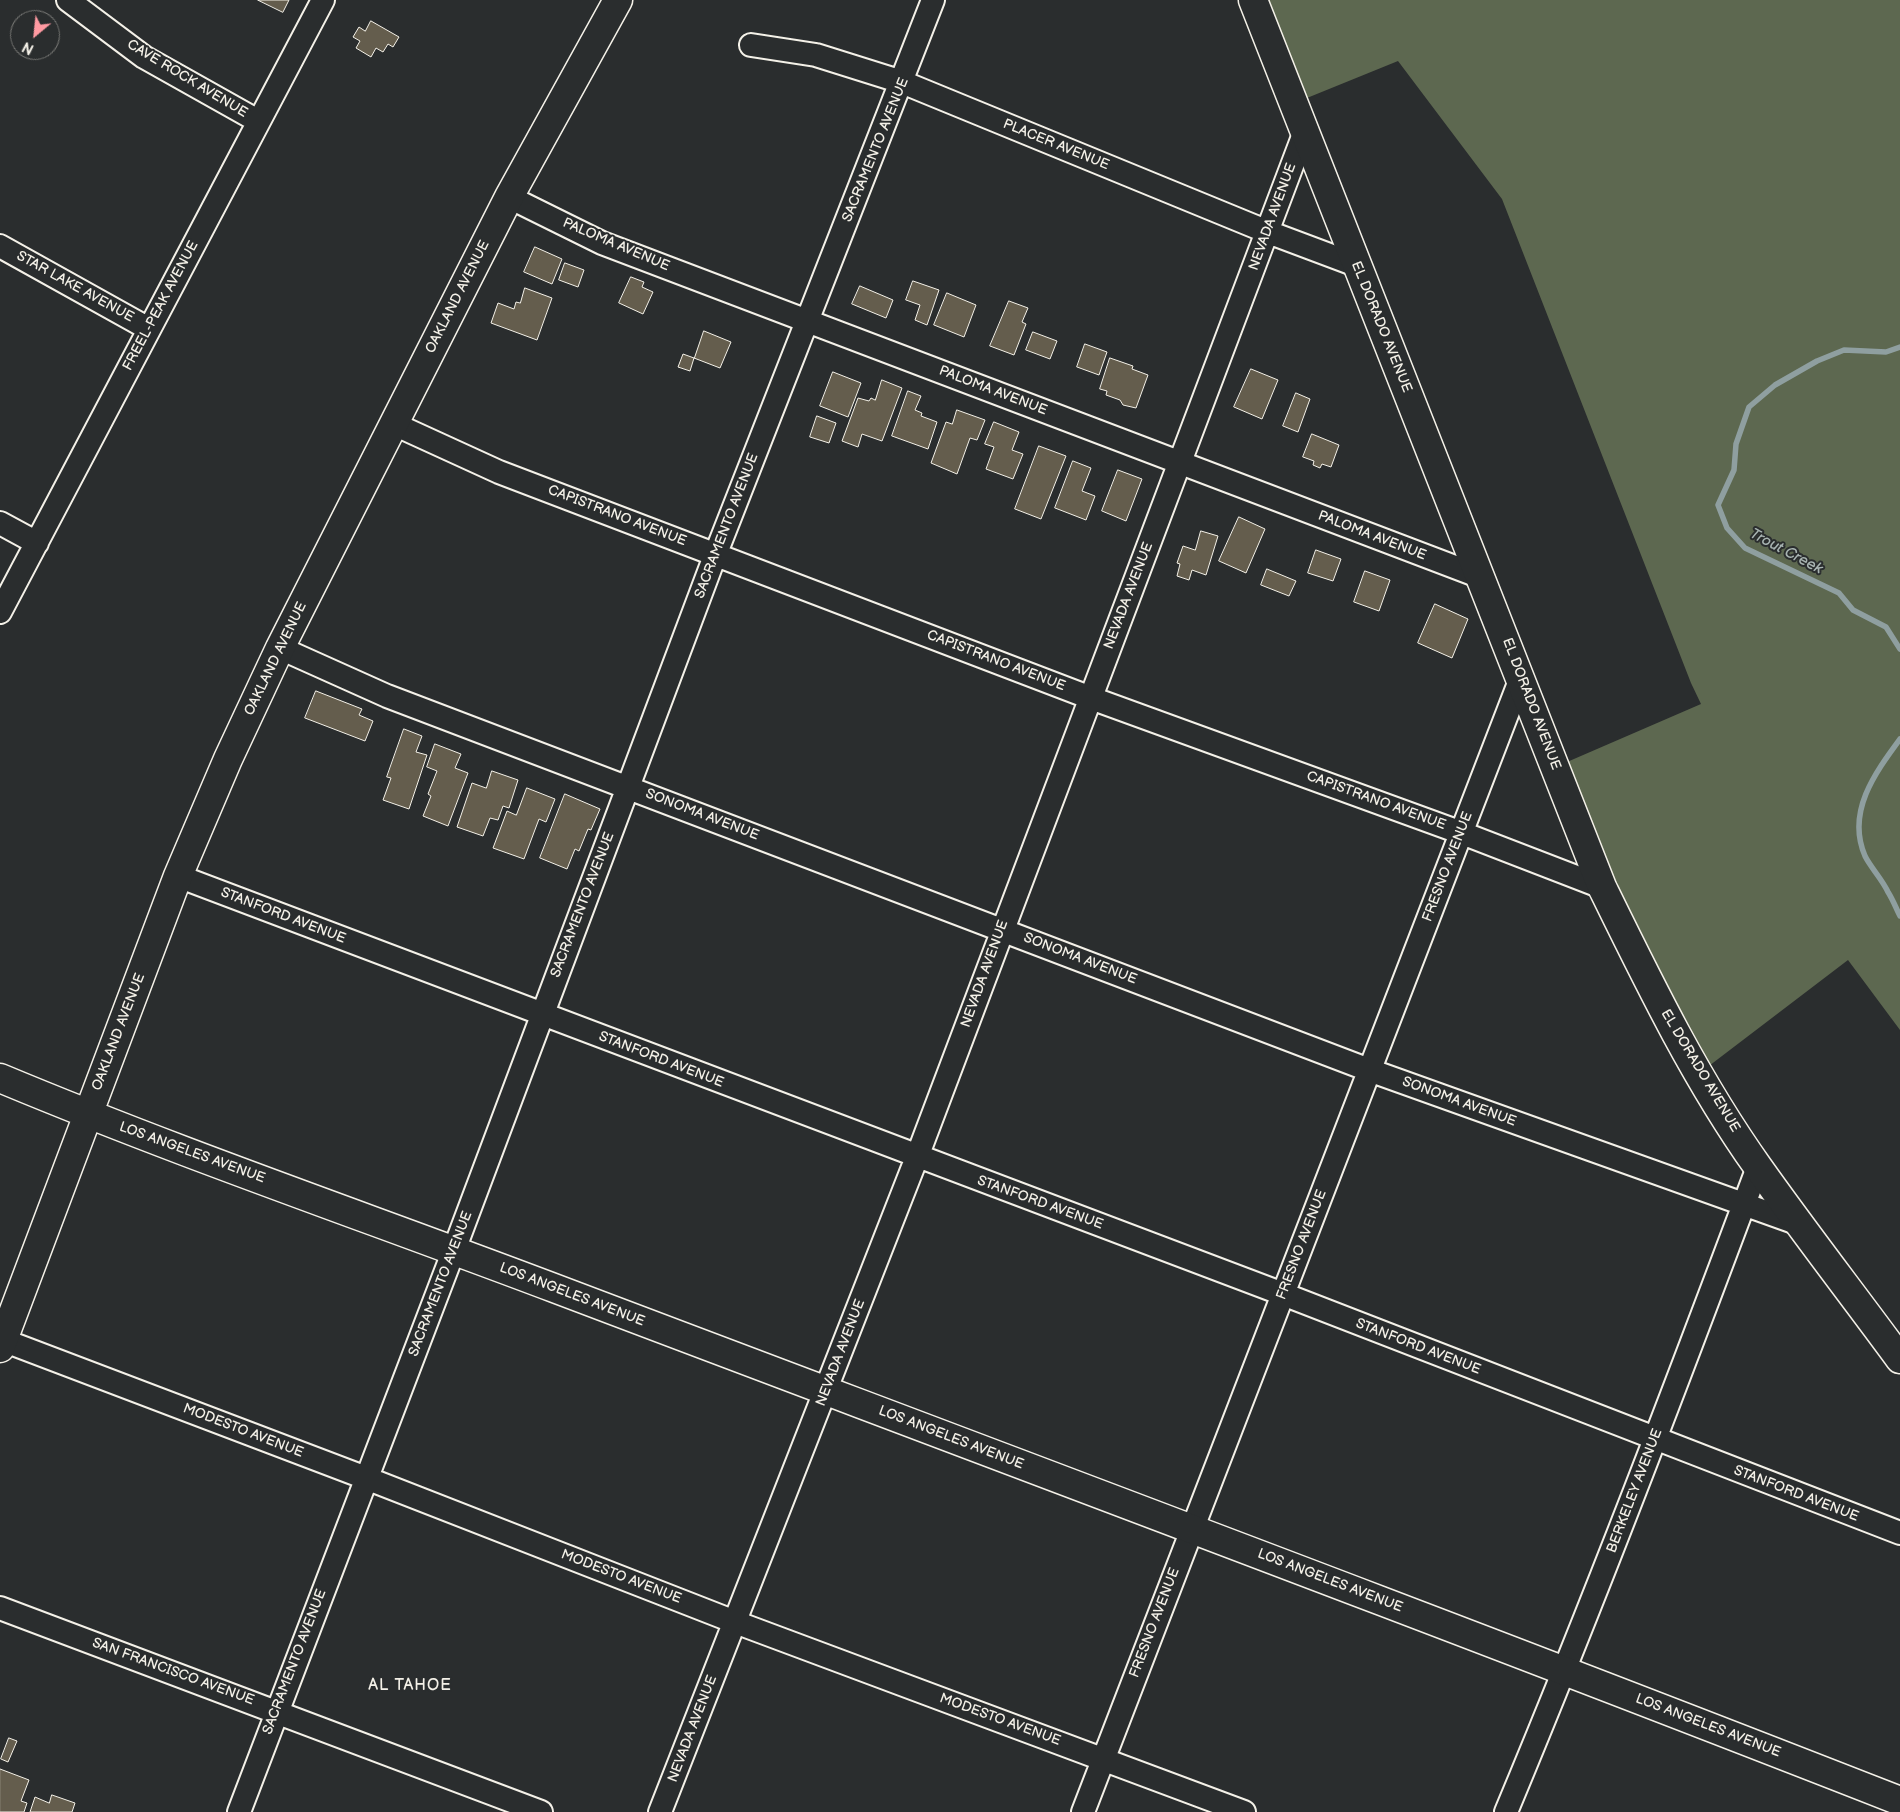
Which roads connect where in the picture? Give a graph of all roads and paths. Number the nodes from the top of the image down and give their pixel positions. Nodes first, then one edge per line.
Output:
1 (68, 0) edge
2 (323, 0) edge
3 (618, 0) edge
4 (933, 0) edge
5 (1253, 0) edge
6 (751, 45) dead end
7 (902, 82) junction
8 (258, 121) junction
9 (1304, 134) junction
10 (509, 197) junction
11 (1268, 232) junction
12 (0, 246) edge
13 (1356, 265) junction
14 (808, 320) junction
15 (150, 328) junction
16 (394, 424) junction
17 (1179, 463) junction
18 (0, 523) edge
19 (37, 543) junction
20 (716, 553) junction
21 (1481, 578) junction
22 (0, 612) edge
23 (280, 648) junction
24 (1521, 678) junction
25 (1091, 698) junction
26 (628, 788) junction
27 (1462, 833) junction
28 (178, 876) junction
29 (1602, 887) junction
30 (1002, 929) junction
31 (541, 1014) junction
32 (1370, 1070) junction
33 (0, 1078) edge
34 (88, 1115) junction
35 (917, 1158) junction
36 (1758, 1167) junction
37 (1743, 1205) junction
38 (1802, 1225) junction
39 (454, 1250) junction
40 (1283, 1294) junction
41 (1, 1342) edge
42 (1900, 1359) edge
43 (826, 1392) junction
44 (1655, 1440) junction
45 (366, 1478) junction
46 (1191, 1529) junction
47 (1900, 1534) edge
48 (0, 1608) edge
49 (734, 1622) junction
50 (1565, 1670) junction
51 (277, 1711) junction
52 (1103, 1758) junction
53 (1900, 1801) edge
54 (239, 1812) edge
55 (541, 1812) edge
56 (660, 1812) edge
57 (1083, 1812) edge
58 (1244, 1812) edge
59 (1506, 1812) edge

1 - 8 street, CAVE ROCK AVENUE
2 - 8 street, FREEL-PEAK AVENUE
3 - 10 street, OAKLAND AVENUE
4 - 7 street, SACRAMENTO AVENUE
5 - 9 street, EL DORADO AVENUE
6 - 7 street, PLACER AVENUE
7 - 11 street, PLACER AVENUE
7 - 14 street, SACRAMENTO AVENUE
8 - 15 street, FREEL-PEAK AVENUE
9 - 11 street, NEVADA AVENUE
9 - 13 street, EL DORADO AVENUE
10 - 14 street, PALOMA AVENUE
10 - 16 street, OAKLAND AVENUE
11 - 13 street, PLACER AVENUE
11 - 17 street, NEVADA AVENUE
12 - 15 street, STAR LAKE AVENUE
13 - 21 street, EL DORADO AVENUE
14 - 17 street, PALOMA AVENUE
14 - 20 street, SACRAMENTO AVENUE
15 - 19 street, FREEL-PEAK AVENUE
16 - 20 street, CAPISTRANO AVENUE
16 - 23 street, OAKLAND AVENUE
17 - 21 street, PALOMA AVENUE
17 - 25 street, NEVADA AVENUE
18 - 19 street
19 - 22 street, FREEL-PEAK AVENUE
20 - 25 street, CAPISTRANO AVENUE
20 - 26 street, SACRAMENTO AVENUE
21 - 24 street, EL DORADO AVENUE
23 - 26 street, SONOMA AVENUE
23 - 28 street, OAKLAND AVENUE
24 - 27 street, FRESNO AVENUE
24 - 29 street, EL DORADO AVENUE
25 - 27 street, CAPISTRANO AVENUE
25 - 30 street, NEVADA AVENUE
26 - 30 street, SONOMA AVENUE
26 - 31 street, SACRAMENTO AVENUE
27 - 29 street, CAPISTRANO AVENUE
27 - 32 street, FRESNO AVENUE
28 - 31 street, STANFORD AVENUE
28 - 34 street, OAKLAND AVENUE
29 - 36 street, EL DORADO AVENUE
30 - 32 street, SONOMA AVENUE
30 - 35 street, NEVADA AVENUE
31 - 35 street, STANFORD AVENUE
31 - 39 street, SACRAMENTO AVENUE
32 - 37 street, SONOMA AVENUE
32 - 40 street, FRESNO AVENUE
33 - 34 street, LOS ANGELES AVENUE
34 - 39 street, LOS ANGELES AVENUE
34 - 41 street, OAKLAND AVENUE
35 - 40 street, STANFORD AVENUE
35 - 43 street, NEVADA AVENUE
36 - 37 street, BERKELEY AVENUE
36 - 38 street, EL DORADO AVENUE
37 - 38 street, SONOMA AVENUE
37 - 44 street, BERKELEY AVENUE
38 - 42 street, EL DORADO AVENUE
39 - 43 street, LOS ANGELES AVENUE
39 - 45 street, SACRAMENTO AVENUE
40 - 44 street, STANFORD AVENUE
40 - 46 street, FRESNO AVENUE
41 - 45 street, MODESTO AVENUE
43 - 46 street, LOS ANGELES AVENUE
43 - 49 street, NEVADA AVENUE
44 - 47 street, STANFORD AVENUE
44 - 50 street, BERKELEY AVENUE
45 - 49 street, MODESTO AVENUE
45 - 51 street, SACRAMENTO AVENUE
46 - 50 street, LOS ANGELES AVENUE
46 - 52 street, FRESNO AVENUE
48 - 51 street, SAN FRANCISCO AVENUE
49 - 52 street, MODESTO AVENUE
49 - 56 street, NEVADA AVENUE
50 - 53 street, LOS ANGELES AVENUE
50 - 59 street, BERKELEY AVENUE
51 - 54 street, SACRAMENTO AVENUE
51 - 55 street, SAN FRANCISCO AVENUE
52 - 57 street, FRESNO AVENUE
52 - 58 street, MODESTO AVENUE

